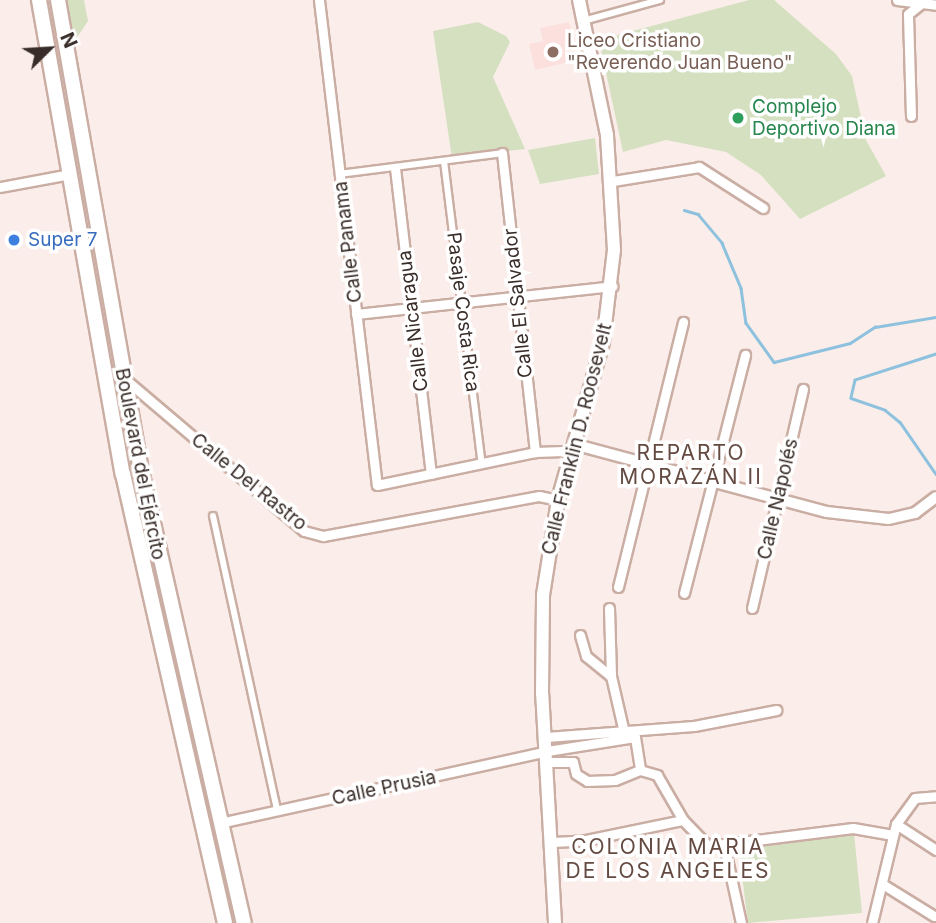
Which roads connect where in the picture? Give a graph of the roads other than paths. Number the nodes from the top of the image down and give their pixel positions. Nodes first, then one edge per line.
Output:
1 (39, 0) edge
2 (58, 0) edge
3 (319, 0) edge
4 (579, 0) edge
5 (660, 0) edge
6 (897, 0) edge
7 (925, 2) edge
8 (936, 5) edge
9 (583, 21) junction
10 (911, 116) dead end
11 (502, 153) joint
12 (444, 161) junction
13 (395, 168) junction
14 (70, 174) junction
15 (339, 174) junction
16 (612, 181) junction
17 (0, 187) edge
18 (763, 208) dead end
19 (612, 286) junction
20 (517, 297) junction
21 (462, 303) junction
22 (412, 308) junction
23 (356, 314) junction
24 (683, 322) dead end
25 (118, 346) junction
26 (745, 355) dead end
27 (123, 378) junction
28 (803, 389) dead end
29 (571, 447) junction
30 (136, 448) junction
31 (119, 449) junction
32 (535, 452) junction
33 (649, 461) junction
34 (482, 464) junction
35 (431, 474) junction
36 (142, 475) junction
37 (124, 478) junction
38 (713, 479) junction
39 (778, 497) junction
40 (936, 498) edge
41 (558, 500) junction
42 (213, 516) dead end
43 (618, 587) dead end
44 (684, 593) dead end
45 (609, 608) dead end
46 (752, 608) dead end
47 (580, 635) dead end
48 (611, 676) junction
49 (776, 710) dead end
50 (623, 728) junction
51 (546, 737) junction
52 (571, 747) junction
53 (548, 756) junction
54 (573, 762) junction
55 (640, 770) junction
56 (934, 797) edge
57 (277, 810) junction
58 (684, 820) junction
59 (220, 823) junction
60 (896, 824) junction
61 (891, 835) junction
62 (553, 842) junction
63 (724, 845) junction
64 (936, 850) edge
65 (884, 885) junction
66 (934, 916) edge
67 (225, 923) edge
68 (244, 923) edge
69 (555, 923) edge
70 (741, 923) edge
71 (872, 923) edge

1 - 14 highway, Boulevard del Ejército
2 - 25 highway, Boulevard del Ejército
3 - 15 street, Calle Panama
4 - 9 main road, Calle Franklin D. Roosevelt
5 - 9 street
6 - 7 street
7 - 8 street
7 - 10 street
9 - 16 main road, Calle Franklin D. Roosevelt
11 - 12 street
11 - 20 street, Calle El Salvador
12 - 13 street
12 - 21 street, Pasaje Costa Rica
13 - 15 street
13 - 22 street, Calle Nicaragua
14 - 17 street
14 - 25 highway
14 - 31 highway, Boulevard del Ejército
15 - 23 street, Calle Panama
16 - 18 street
16 - 19 main road, Calle Franklin D. Roosevelt
19 - 20 street
19 - 29 main road, Calle Franklin D. Roosevelt
20 - 21 street
20 - 32 street, Calle El Salvador
21 - 22 street
21 - 34 street, Pasaje Costa Rica
22 - 23 street
22 - 35 street, Calle Nicaragua
23 - 35 street, Calle Panama
24 - 33 street
25 - 27 highway, Boulevard del Ejército
26 - 38 street
27 - 30 highway, Boulevard del Ejército
27 - 41 street, Calle Del Rastro
28 - 39 street, Calle Napolés
29 - 32 street
29 - 33 street
29 - 41 main road, Calle Franklin D. Roosevelt
30 - 31 highway
30 - 36 highway, Boulevard del Ejército
31 - 37 highway, Boulevard del Ejército
32 - 34 street
33 - 38 street
33 - 43 street
34 - 35 street
36 - 37 highway
36 - 59 highway, Boulevard del Ejército
37 - 67 highway, Boulevard del Ejército
38 - 39 street
38 - 44 street
39 - 40 street
39 - 46 street, Calle Napolés
41 - 51 main road, Calle Franklin D. Roosevelt
42 - 57 street
45 - 48 street
47 - 48 street
48 - 50 street
49 - 50 street
50 - 51 street
51 - 53 main road, Calle Franklin D. Roosevelt
52 - 53 street
52 - 54 street
52 - 55 street
53 - 54 street
53 - 57 street, Calle Prusia
53 - 62 main road, Calle Franklin D. Roosevelt
54 - 55 street
55 - 58 street
56 - 60 street
57 - 59 street, Calle Prusia
58 - 62 street
58 - 63 street
59 - 68 highway, Boulevard del Ejército
60 - 61 street
60 - 64 street
61 - 63 street
61 - 65 street
62 - 69 main road, Calle Franklin D. Roosevelt
63 - 70 street
65 - 66 street
65 - 71 street

